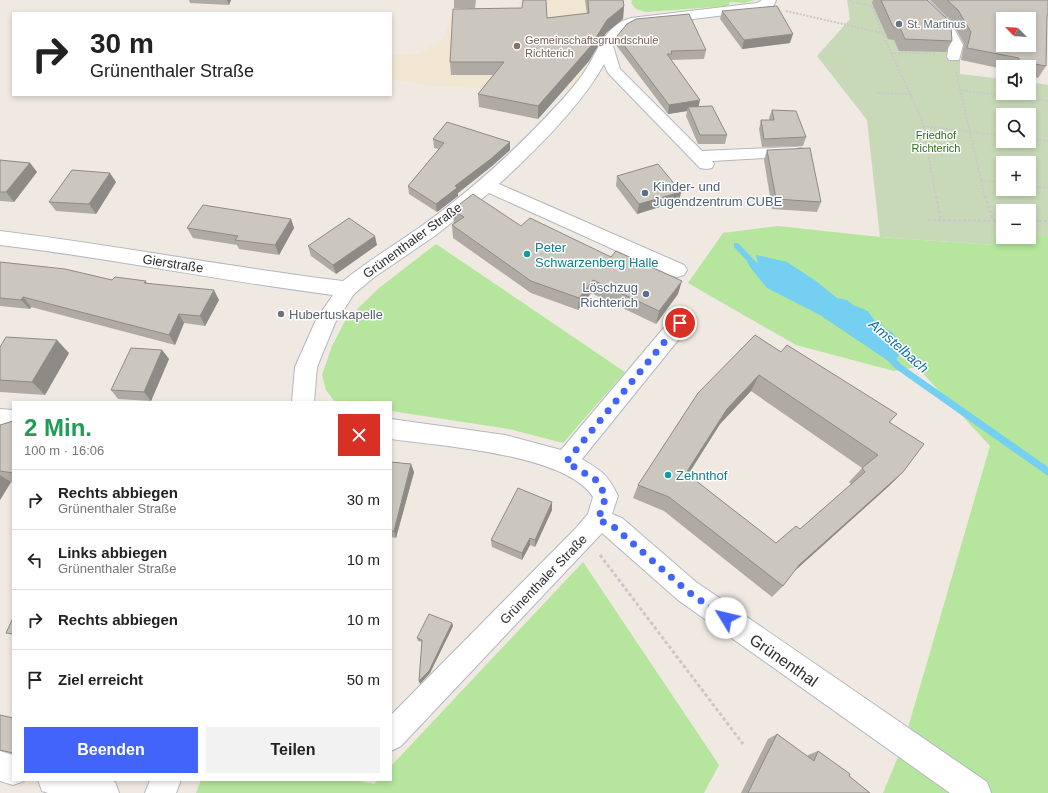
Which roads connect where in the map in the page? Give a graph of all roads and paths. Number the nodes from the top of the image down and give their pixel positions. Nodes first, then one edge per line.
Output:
1 (769, 0) edge
2 (850, 0) edge
3 (919, 0) edge
4 (786, 11) dead end
5 (882, 33) junction
6 (606, 46) junction
7 (891, 53) junction
8 (954, 57) junction
9 (959, 90) junction
10 (877, 93) dead end
11 (910, 94) junction
12 (1048, 101) edge
13 (924, 126) junction
14 (968, 132) junction
15 (996, 135) edge
16 (1036, 140) edge
17 (1048, 141) edge
18 (800, 152) edge
19 (981, 180) junction
20 (996, 182) edge
21 (487, 185) junction
22 (1036, 187) edge
23 (1048, 188) edge
24 (928, 220) dead end
25 (941, 220) junction
26 (993, 221) joint
27 (1036, 221) edge
28 (1048, 221) edge
29 (0, 238) edge
30 (677, 270) dead end
31 (347, 289) junction
32 (680, 323) dead end
33 (303, 401) edge
34 (0, 420) edge
35 (12, 420) edge
36 (392, 429) edge
37 (566, 462) junction
38 (592, 528) junction
39 (392, 735) edge
40 (743, 744) dead end
41 (0, 766) edge
42 (12, 770) edge
43 (57, 781) edge
44 (166, 781) edge
45 (104, 793) edge
46 (160, 793) edge
47 (976, 793) edge

1 - 6 street, Grünenthaler Straße
2 - 5 path
3 - 8 street
4 - 5 path
5 - 7 path
6 - 18 street
6 - 21 street, Grünenthaler Straße
7 - 8 path
7 - 11 path
8 - 9 path
9 - 12 path
9 - 14 path
10 - 11 path
11 - 13 path
13 - 14 path
13 - 25 path
14 - 15 path
14 - 19 path
16 - 17 path
19 - 20 path
19 - 26 path
21 - 30 street
21 - 31 street, Grünenthaler Straße
22 - 23 path
24 - 25 path
25 - 26 path
27 - 28 path
29 - 31 street, Gierstraße
31 - 33 street, Grünenthaler Straße
32 - 37 street
34 - 35 street
36 - 37 street, Grünenthaler Straße
37 - 38 street, Grünenthaler Straße
38 - 39 street, Grünenthaler Straße
38 - 40 path
38 - 47 street, Grünenthal
41 - 42 street
43 - 45 street
44 - 46 street

